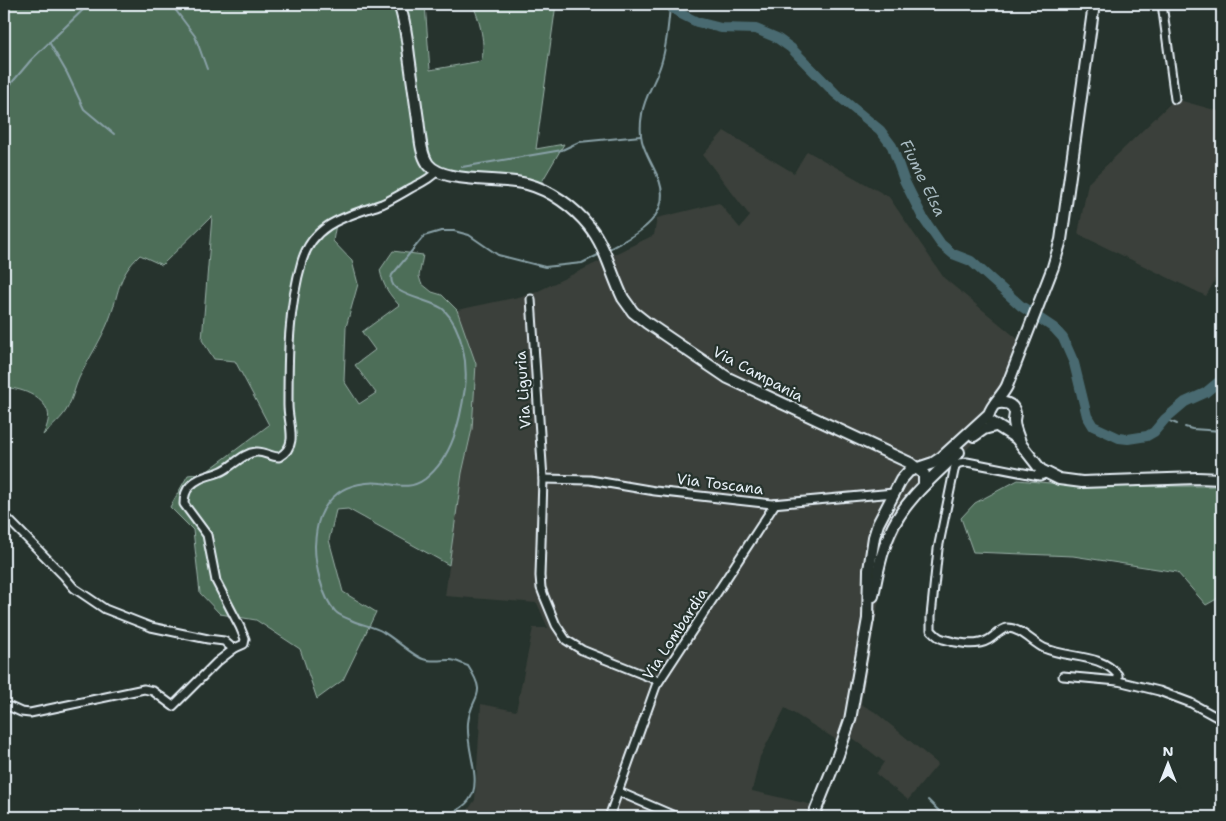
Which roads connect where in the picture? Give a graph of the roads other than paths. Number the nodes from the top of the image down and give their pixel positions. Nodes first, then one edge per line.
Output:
1 (399, 4) edge
2 (1094, 4) edge
3 (1162, 4) edge
4 (1175, 99) dead end
5 (437, 171) junction
6 (531, 299) dead end
7 (1010, 378) junction
8 (995, 404) junction
9 (1011, 406) junction
10 (989, 414) junction
11 (1014, 420) junction
12 (998, 427) junction
13 (1020, 442) junction
14 (898, 458) junction
15 (916, 468) junction
16 (1046, 474) junction
17 (902, 478) junction
18 (543, 479) junction
19 (1222, 479) edge
20 (921, 488) junction
21 (894, 493) junction
22 (774, 504) junction
23 (4, 515) edge
24 (868, 619) junction
25 (235, 648) junction
26 (1063, 676) dead end
27 (659, 681) junction
28 (1118, 681) junction
29 (10, 706) dead end
30 (1222, 720) edge
31 (619, 792) junction
32 (609, 817) edge
33 (677, 817) edge
34 (813, 817) edge

1 - 5 main road
2 - 7 main road
3 - 4 street
5 - 14 main road, Via Campania
5 - 25 street
6 - 18 street, Via Liguria
7 - 8 main road
7 - 9 main road
8 - 9 main road
8 - 10 main road
9 - 11 main road
10 - 12 main road
10 - 15 main road
11 - 12 main road
11 - 13 main road
12 - 13 main road
12 - 20 main road
13 - 16 main road
14 - 15 main road, Via Campania
14 - 17 main road
15 - 17 main road
15 - 20 main road
16 - 19 main road
16 - 28 street
17 - 21 main road
18 - 22 street, Via Toscana
18 - 27 street, Via Liguria
20 - 21 main road
20 - 24 main road
21 - 22 street, Via Toscana
21 - 24 main road
22 - 27 street, Via Lombardia
23 - 25 street
24 - 34 main road
25 - 29 street
26 - 28 street
27 - 31 street, Via Lombardia
28 - 30 street
31 - 32 street, Via Lombardia
31 - 33 street

